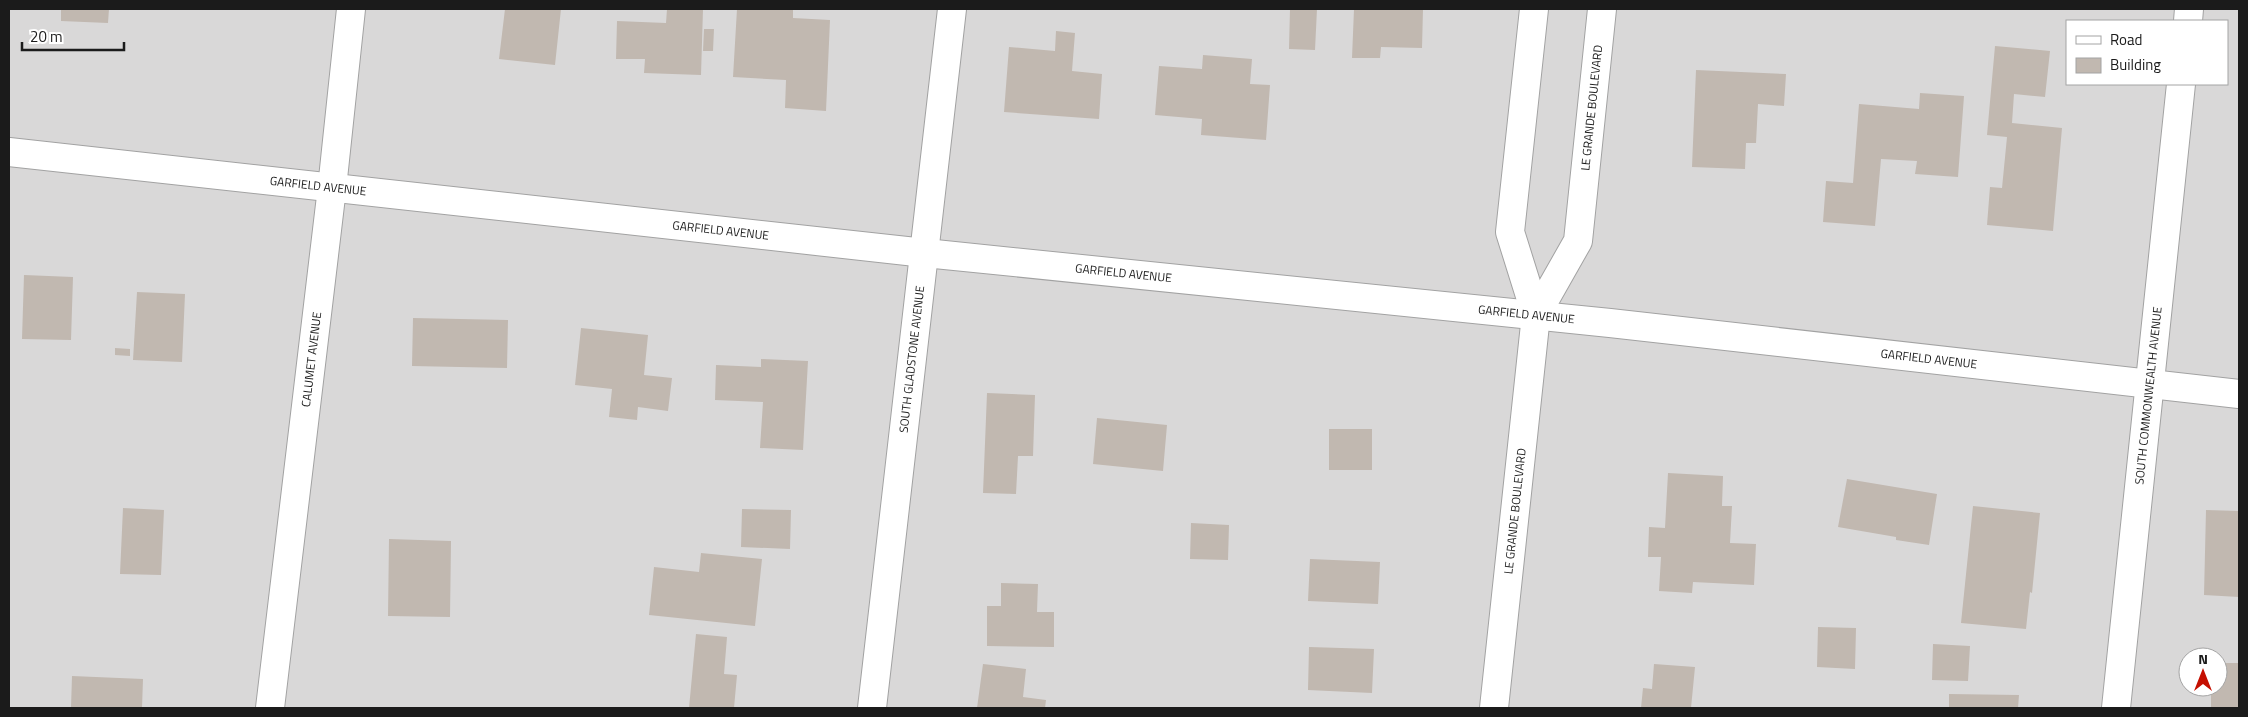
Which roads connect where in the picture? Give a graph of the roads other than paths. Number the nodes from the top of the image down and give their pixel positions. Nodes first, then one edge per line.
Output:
1 (351, 9) edge
2 (952, 9) edge
3 (1534, 9) edge
4 (1602, 9) edge
5 (2181, 85) edge
6 (9, 152) edge
7 (332, 188) junction
8 (925, 253) junction
9 (1536, 315) junction
10 (2150, 385) junction
11 (2239, 394) edge
12 (270, 708) edge
13 (872, 708) edge
14 (1494, 708) edge
15 (2116, 708) edge

1 - 7 street, CALUMET AVENUE
2 - 8 street, SOUTH GLADSTONE AVENUE
3 - 9 street, LE GRANDE BOULEVARD
4 - 9 street, LE GRANDE BOULEVARD
5 - 10 street, SOUTH COMMONWEALTH AVENUE
6 - 7 street, GARFIELD AVENUE
7 - 8 street, GARFIELD AVENUE
7 - 12 street, CALUMET AVENUE
8 - 9 street, GARFIELD AVENUE
8 - 13 street, SOUTH GLADSTONE AVENUE
9 - 10 street, GARFIELD AVENUE
9 - 14 street, LE GRANDE BOULEVARD
10 - 11 street, GARFIELD AVENUE
10 - 15 street, SOUTH COMMONWEALTH AVENUE

